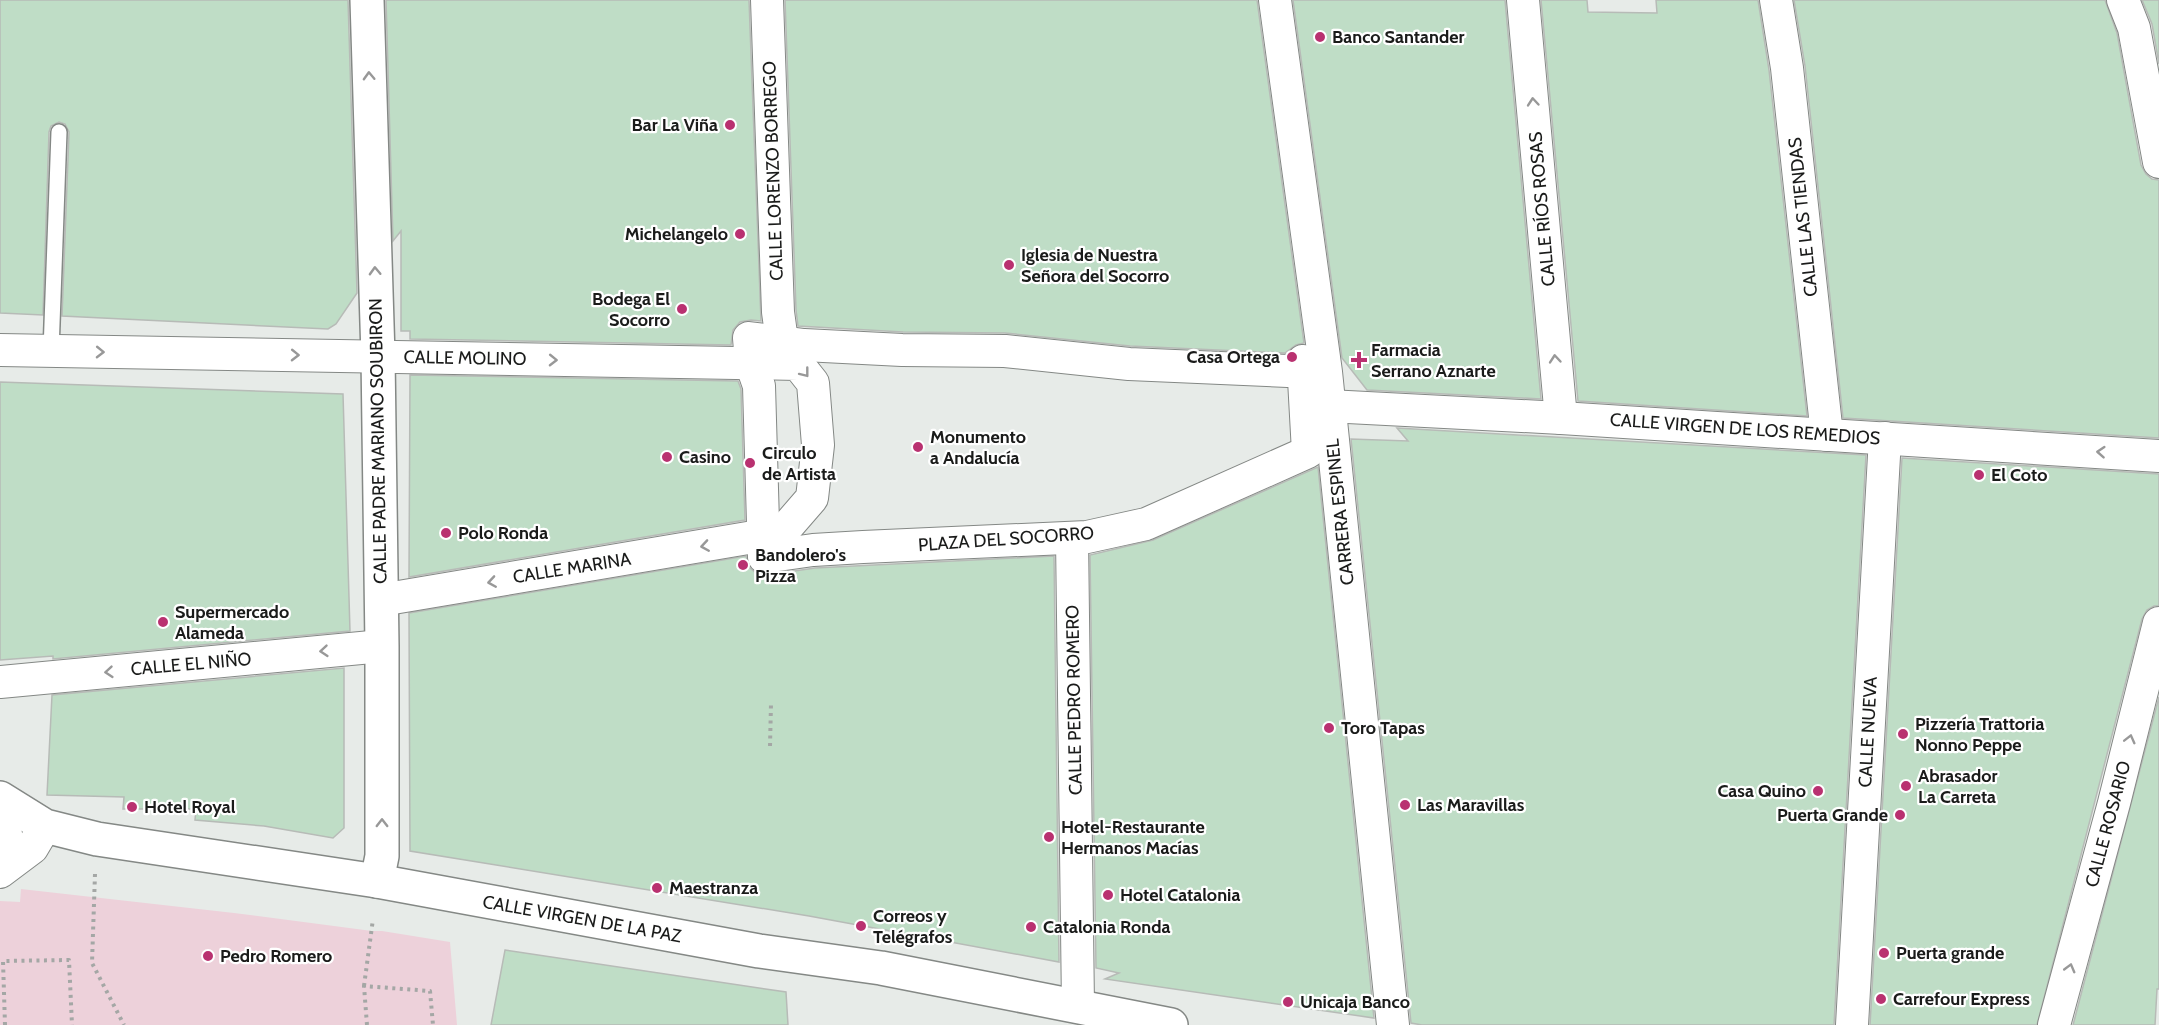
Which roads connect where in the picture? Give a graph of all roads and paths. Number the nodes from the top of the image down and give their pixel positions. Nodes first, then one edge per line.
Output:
1 (367, 0) edge
2 (767, 0) edge
3 (1275, 0) edge
4 (1523, 0) edge
5 (1776, 0) edge
6 (2123, 0) edge
7 (59, 132) dead end
8 (2159, 162) edge
9 (782, 341) junction
10 (0, 350) edge
11 (51, 351) junction
12 (378, 356) junction
13 (751, 363) junction
14 (1317, 405) junction
15 (1561, 418) junction
16 (1827, 435) junction
17 (1885, 438) junction
18 (2159, 456) edge
19 (763, 537) junction
20 (1072, 538) junction
21 (381, 600) junction
22 (2159, 623) edge
23 (382, 646) junction
24 (0, 682) edge
25 (771, 704) dead end
26 (770, 746) dead end
27 (0, 798) edge
28 (45, 826) junction
29 (0, 829) edge
30 (97, 839) junction
31 (0, 849) edge
32 (0, 872) edge
33 (377, 881) junction
34 (364, 986) junction
35 (1078, 1006) junction
36 (5, 1025) edge
37 (72, 1025) edge
38 (124, 1025) edge
39 (367, 1025) edge
40 (433, 1025) edge
41 (1171, 1025) edge
42 (1393, 1025) edge
43 (1852, 1025) edge
44 (2054, 1025) edge

12 -> 1 street, CALLE PADRE MARIANO SOUBIRON
2 - 9 street, CALLE LORENZO BORREGO
3 - 14 street, CARRERA ESPINEL
15 -> 4 street, CALLE RÍOS ROSAS
5 - 16 street, CALLE LAS TIENDAS
6 - 8 street
7 - 11 lane
9 - 13 street, PLAZA DEL SOCORRO
9 - 14 street, PLAZA DEL SOCORRO
10 - 11 street, CALLE MOLINO
11 -> 12 street, CALLE MOLINO
12 -> 13 street, CALLE MOLINO
12 - 21 street, CALLE PADRE MARIANO SOUBIRON
13 - 19 street, PLAZA DEL SOCORRO
13 -> 19 street, CALLE MOLINO
14 - 15 street, CALLE VIRGEN DE LOS REMEDIOS
14 - 20 street, PLAZA DEL SOCORRO
14 - 42 street, CARRERA ESPINEL
15 - 16 street, CALLE VIRGEN DE LOS REMEDIOS
16 - 17 street, CALLE VIRGEN DE LOS REMEDIOS
18 -> 17 street, CALLE VIRGEN DE LOS REMEDIOS
17 - 43 street, CALLE NUEVA
19 - 20 street, PLAZA DEL SOCORRO
19 -> 21 street, CALLE MARINA
20 - 35 street, CALLE PEDRO ROMERO
21 - 23 street, CALLE PADRE MARIANO SOUBIRON
44 -> 22 street, CALLE ROSARIO
23 -> 24 street, CALLE EL NIÑO
33 -> 23 street, CALLE PADRE MARIANO SOUBIRON
25 - 26 path
27 - 28 street, CALLE VIRGEN DE LA PAZ
28 - 30 street, CALLE VIRGEN DE LA PAZ
28 - 32 street
29 - 31 street
30 - 33 street, CALLE VIRGEN DE LA PAZ
30 - 38 path
33 - 34 path
33 - 35 street, CALLE VIRGEN DE LA PAZ
34 - 39 path
34 - 40 path
35 - 41 street, CALLE VIRGEN DE LA PAZ
36 - 37 path

